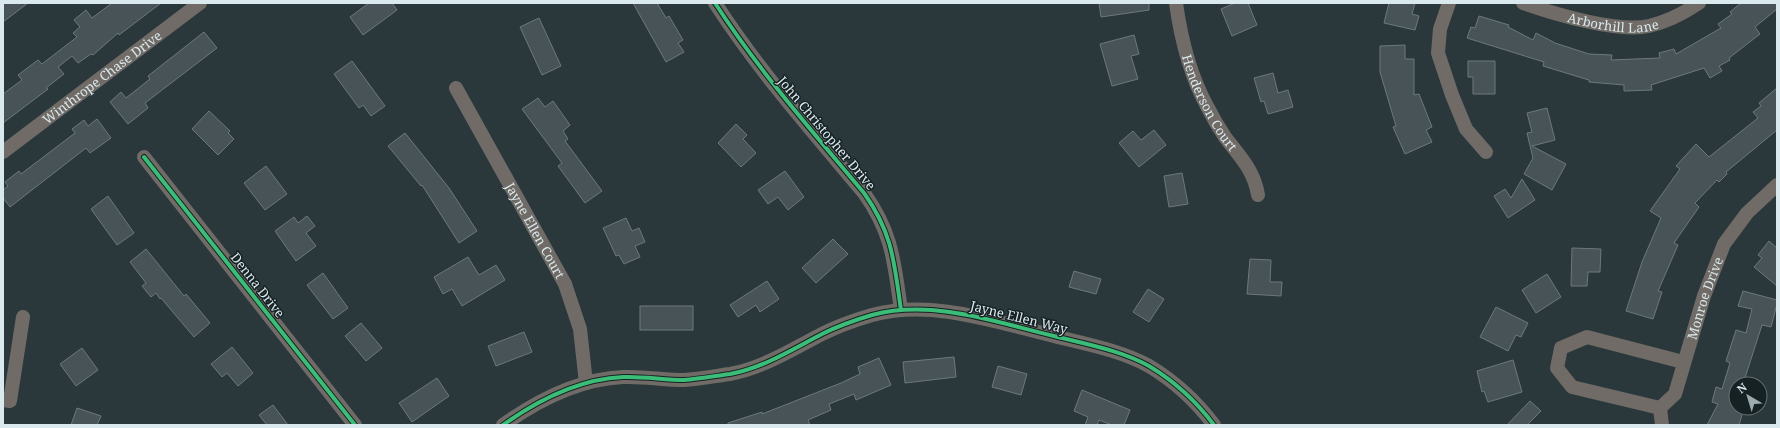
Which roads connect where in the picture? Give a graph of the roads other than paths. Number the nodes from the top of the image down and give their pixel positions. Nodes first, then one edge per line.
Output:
1 (200, 3) edge
2 (716, 3) edge
3 (1176, 3) edge
4 (1449, 3) edge
5 (1523, 3) edge
6 (1699, 3) edge
7 (456, 88) dead end
8 (3, 152) edge
9 (1486, 152) dead end
10 (144, 157) dead end
11 (1777, 185) edge
12 (1258, 195) dead end
13 (901, 310) junction
14 (23, 317) dead end
15 (1683, 362) junction
16 (586, 383) junction
17 (6, 401) edge
18 (1660, 408) junction
19 (355, 425) edge
20 (503, 425) edge
21 (1214, 425) edge
22 (1662, 425) edge

1 - 8 street, Winthrope Chase Drive
2 - 13 street, John Christopher Drive
3 - 12 street, Henderson Court
4 - 9 street
5 - 6 street, Arborhill Lane
7 - 16 street, Jayne Ellen Court
10 - 19 street, Denna Drive
11 - 15 street, Monroe Drive
13 - 16 street, Jayne Ellen Way
13 - 21 street, Jayne Ellen Way
14 - 17 street
15 - 18 street, Monroe Drive
15 - 18 street
16 - 20 street, Jayne Ellen Way
18 - 22 street

